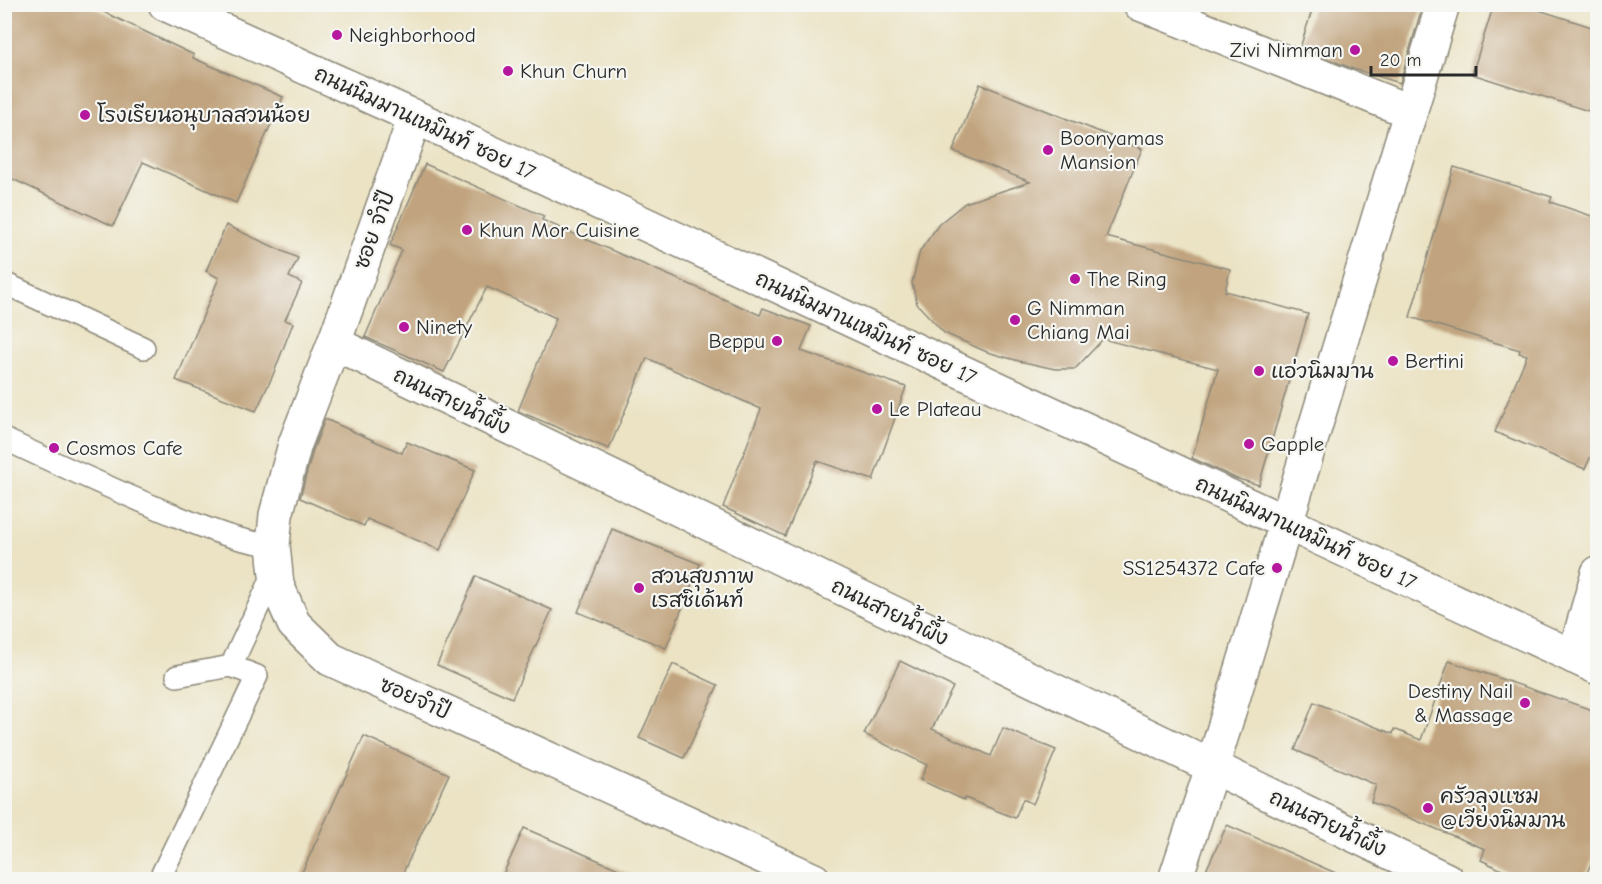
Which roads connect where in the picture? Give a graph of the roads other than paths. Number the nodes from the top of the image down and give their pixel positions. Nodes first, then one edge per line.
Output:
1 (165, 4) edge
2 (1140, 4) edge
3 (1443, 4) edge
4 (1411, 112) junction
5 (415, 117) junction
6 (4, 283) edge
7 (334, 343) junction
8 (144, 348) dead end
9 (4, 439) edge
10 (1285, 523) junction
11 (274, 558) junction
12 (1598, 573) edge
13 (1586, 663) edge
14 (231, 666) junction
15 (177, 676) dead end
16 (1212, 768) junction
17 (159, 879) edge
18 (814, 879) edge
19 (1175, 879) edge
20 (1447, 879) edge

1 - 5 street, ถนนนิมมานเหมินท์ ซอย 17
2 - 4 street
3 - 4 street
4 - 10 street
5 - 7 street, ซอย จำปี
5 - 10 street, ถนนนิมมานเหมินท์ ซอย 17
6 - 8 lane
7 - 11 street, ซอยจำปี
7 - 16 street, ถนนสายน้ำผึ้ง
9 - 11 lane
10 - 13 street, ถนนนิมมานเหมินท์ ซอย 17
10 - 16 street
11 - 14 lane
11 - 18 street, ซอยจำปี
12 - 13 street
14 - 15 lane
14 - 17 lane
16 - 19 street
16 - 20 street, ถนนสายน้ำผึ้ง

